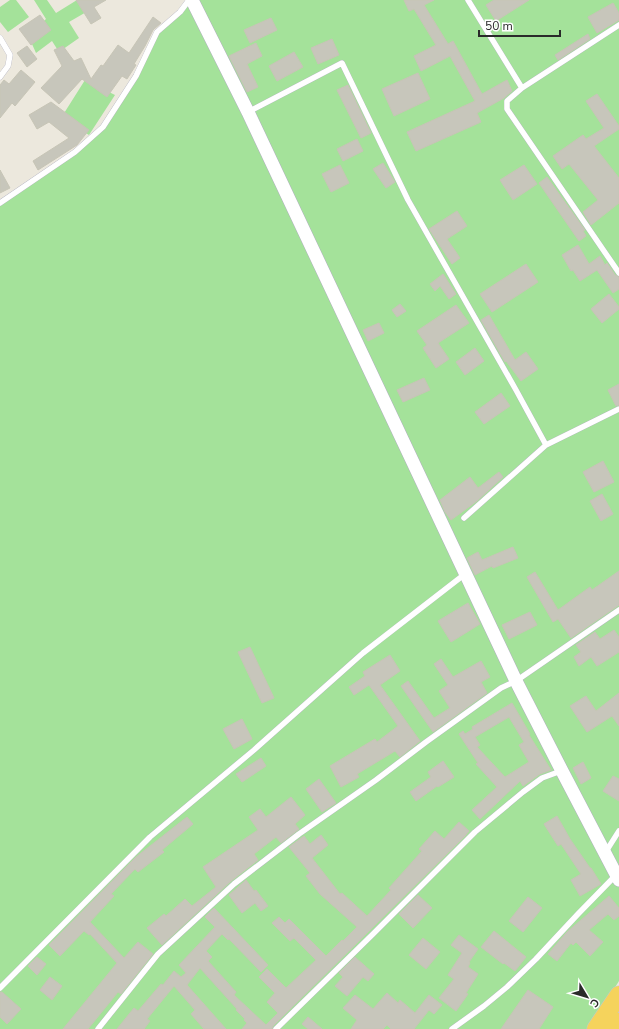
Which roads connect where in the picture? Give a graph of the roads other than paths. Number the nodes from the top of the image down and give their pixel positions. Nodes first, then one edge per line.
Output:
1 (191, 0) edge
2 (468, 0) edge
3 (619, 25) edge
4 (0, 38) edge
5 (0, 77) edge
6 (522, 88) junction
7 (248, 112) junction
8 (0, 203) edge
9 (619, 273) edge
10 (619, 409) edge
11 (546, 445) junction
12 (464, 518) dead end
13 (466, 574) junction
14 (619, 610) edge
15 (516, 681) junction
16 (562, 771) junction
17 (619, 831) edge
18 (605, 853) junction
19 (618, 877) edge
20 (0, 988) edge
21 (619, 995) edge
22 (619, 1022) edge
23 (98, 1029) edge
24 (276, 1029) edge
25 (452, 1029) edge
26 (596, 1029) edge
27 (614, 1029) edge

1 - 7 street
1 - 8 lane
2 - 6 lane
3 - 6 lane
4 - 5 lane
6 - 9 lane
7 - 11 lane
7 - 13 street
10 - 11 lane
11 - 12 lane
13 - 15 street
13 - 20 lane
14 - 15 lane
15 - 16 street
15 - 23 lane
16 - 18 street
16 - 24 lane
17 - 18 lane
18 - 19 street
19 - 25 lane
21 - 26 highway
22 - 27 highway

